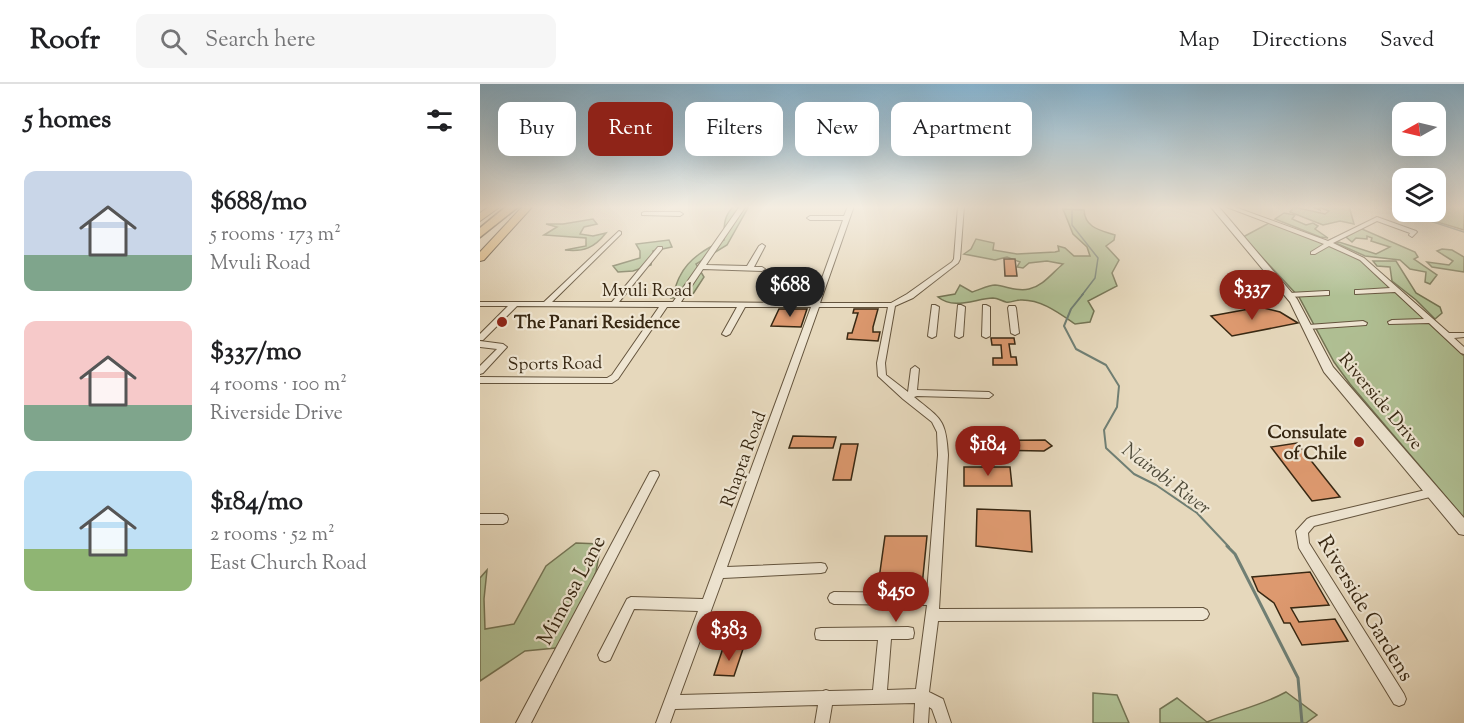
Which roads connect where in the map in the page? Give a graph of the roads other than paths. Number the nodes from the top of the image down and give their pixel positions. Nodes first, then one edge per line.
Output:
1 (497, 236) edge
2 (499, 236) edge
3 (617, 236) edge
4 (722, 236) edge
5 (840, 236) edge
6 (959, 236) edge
7 (1239, 236) edge
8 (1308, 236) edge
9 (1343, 236) edge
10 (1328, 243) junction
11 (762, 246) dead end
12 (660, 248) dead end
13 (1313, 253) dead end
14 (480, 255) edge
15 (701, 267) junction
16 (750, 268) junction
17 (762, 268) dead end
18 (1396, 290) junction
19 (1358, 292) dead end
20 (1326, 293) dead end
21 (1289, 295) junction
22 (480, 304) edge
23 (742, 304) junction
24 (514, 305) junction
25 (544, 305) junction
26 (613, 305) junction
27 (664, 305) junction
28 (675, 305) junction
29 (892, 305) junction
30 (814, 306) junction
31 (935, 307) dead end
32 (961, 307) dead end
33 (986, 307) dead end
34 (1012, 308) dead end
35 (1430, 321) junction
36 (1392, 322) dead end
37 (1363, 323) dead end
38 (1308, 327) junction
39 (1016, 333) dead end
40 (726, 334) dead end
41 (1464, 335) edge
42 (932, 336) dead end
43 (959, 336) dead end
44 (986, 336) dead end
45 (1448, 336) junction
46 (480, 338) edge
47 (480, 344) edge
48 (1464, 351) edge
49 (915, 369) dead end
50 (480, 371) edge
51 (480, 380) edge
52 (909, 395) junction
53 (989, 395) dead end
54 (654, 475) dead end
55 (1434, 492) junction
56 (480, 519) edge
57 (503, 519) dead end
58 (1464, 529) edge
59 (821, 568) dead end
60 (718, 573) junction
61 (834, 598) dead end
62 (933, 600) junction
63 (706, 605) junction
64 (1203, 614) dead end
65 (932, 615) junction
66 (885, 633) junction
67 (908, 633) dead end
68 (821, 634) dead end
69 (605, 655) dead end
70 (922, 696) junction
71 (826, 697) junction
72 (879, 697) junction
73 (1399, 699) dead end
74 (670, 702) junction
75 (523, 723) edge
76 (663, 723) edge
77 (822, 723) edge
78 (921, 723) edge
79 (944, 723) edge

1 - 14 highway
2 - 14 highway
3 - 25 street
4 - 15 street
5 - 30 street, Rhapta Road
6 - 29 street
7 - 21 street, Riverside Drive
8 - 10 street
9 - 10 street
10 - 13 street
10 - 18 street
11 - 16 street
12 - 26 street
15 - 16 street
15 - 28 street
16 - 17 street
18 - 19 street
18 - 35 street
20 - 21 street
21 - 38 street, Riverside Drive
22 - 24 street, Mvuli Road
23 - 28 street, Mvuli Road
23 - 30 street, Mvuli Road
23 - 40 street
24 - 25 street, Mvuli Road
24 - 46 street
25 - 26 street, Mvuli Road
26 - 27 street, Mvuli Road
27 - 28 street, Mvuli Road
27 - 51 street, Sports Road
29 - 30 street, Mvuli Road
29 - 52 street
30 - 60 street, Rhapta Road
31 - 42 street
32 - 43 street
33 - 44 street
34 - 39 street
35 - 36 street
35 - 45 street
37 - 38 street
38 - 55 street, Riverside Drive
41 - 45 street
45 - 48 street
47 - 50 street, Sports Road
49 - 52 street
52 - 53 street
52 - 62 street
54 - 75 street, Mimosa Lane
55 - 58 street, Riverside Drive
55 - 73 street, Riverside Gardens
56 - 57 street
59 - 60 street
60 - 63 street, Rhapta Road
61 - 62 street
62 - 65 street
63 - 69 street
63 - 74 street, Rhapta Road
64 - 65 street
65 - 70 street
66 - 67 street
66 - 68 street
66 - 72 street
70 - 72 street
70 - 78 street
70 - 79 street
71 - 72 street
71 - 74 street
71 - 77 street
74 - 76 street, Rhapta Road

